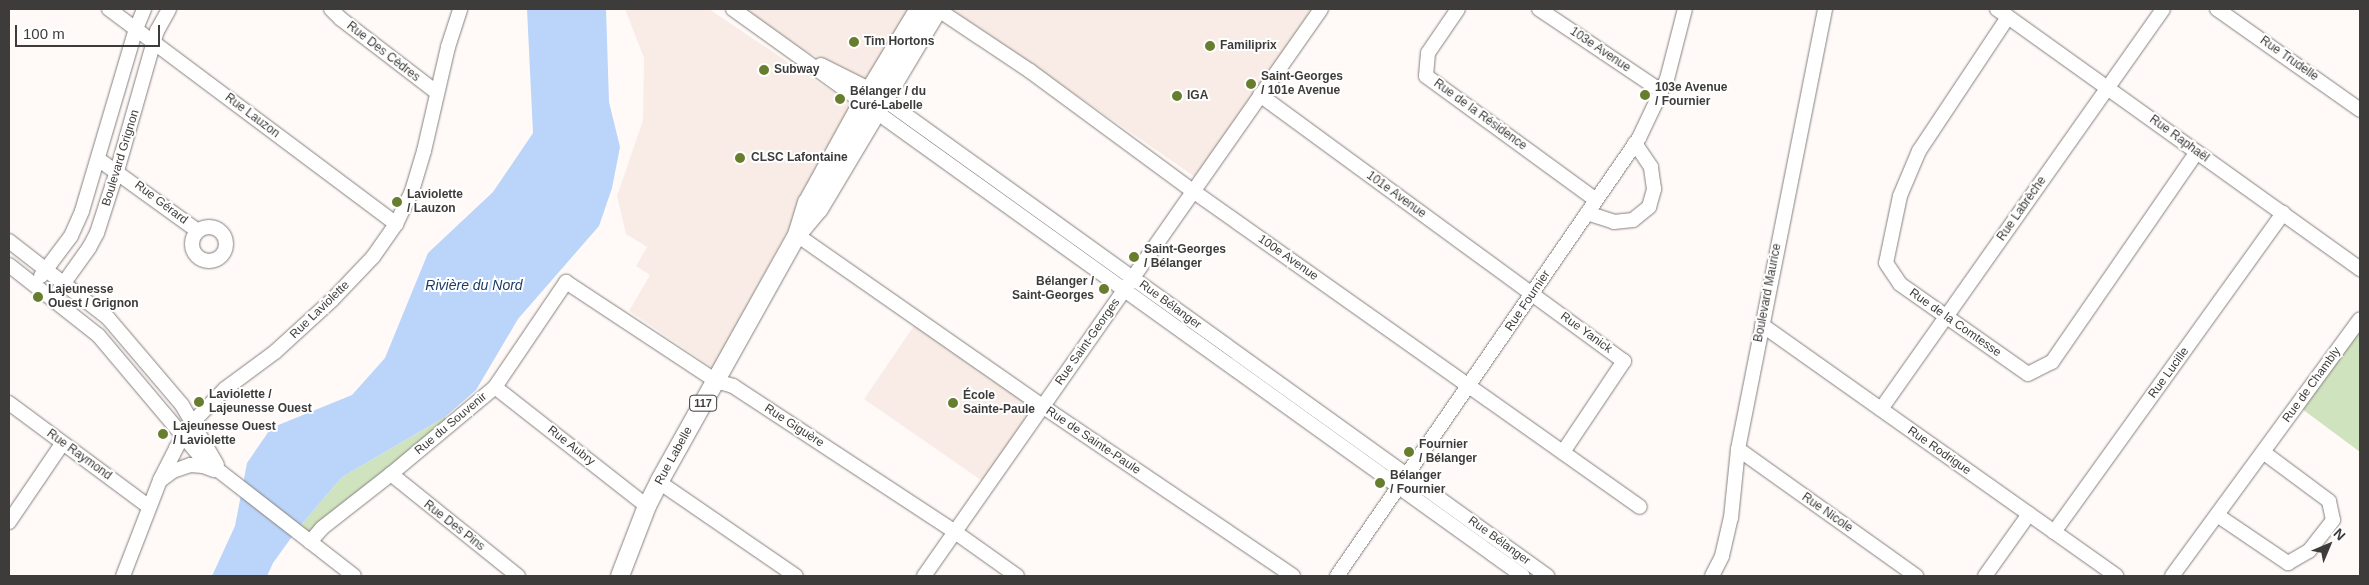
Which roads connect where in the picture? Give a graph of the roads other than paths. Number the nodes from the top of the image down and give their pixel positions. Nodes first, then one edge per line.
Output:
1 (109, 9) edge
2 (144, 9) edge
3 (169, 9) edge
4 (331, 9) edge
5 (460, 9) edge
6 (732, 9) edge
7 (920, 9) edge
8 (938, 9) edge
9 (1321, 9) edge
10 (1458, 9) edge
11 (1539, 9) edge
12 (1685, 9) edge
13 (1825, 9) edge
14 (2163, 9) edge
15 (2217, 9) edge
16 (2003, 13) edge
17 (136, 29) junction
18 (154, 42) junction
19 (2107, 88) junction
20 (1661, 91) junction
21 (436, 92) junction
22 (1260, 95) junction
23 (873, 101) junction
24 (2360, 110) edge
25 (1635, 143) junction
26 (2197, 152) junction
27 (98, 159) junction
28 (117, 171) junction
29 (1194, 191) junction
30 (1596, 200) junction
31 (1587, 213) junction
32 (2283, 213) junction
33 (396, 224) junction
34 (198, 231) dead end
35 (797, 235) junction
36 (9, 241) edge
37 (9, 265) edge
38 (46, 269) junction
39 (2360, 269) edge
40 (1132, 278) junction
41 (566, 282) joint
42 (64, 283) junction
43 (35, 285) junction
44 (1124, 290) junction
45 (1532, 294) junction
46 (53, 298) junction
47 (1947, 317) junction
48 (1190, 319) junction
49 (2360, 319) edge
50 (1762, 325) junction
51 (1181, 332) junction
52 (716, 381) junction
53 (1275, 381) junction
54 (1470, 386) junction
55 (495, 387) junction
56 (1267, 393) junction
57 (9, 403) edge
58 (1042, 406) junction
59 (1881, 409) junction
60 (1325, 416) junction
61 (193, 422) junction
62 (1317, 428) junction
63 (183, 435) junction
64 (62, 444) junction
65 (1738, 449) junction
66 (1563, 452) junction
67 (2263, 452) junction
68 (391, 474) junction
69 (1407, 476) junction
70 (227, 477) junction
71 (160, 480) junction
72 (659, 482) junction
73 (1399, 488) junction
74 (647, 506) junction
75 (149, 507) junction
76 (1640, 507) dead end
77 (2029, 514) junction
78 (2217, 515) junction
79 (9, 522) edge
80 (955, 532) junction
81 (2054, 532) junction
82 (310, 542) junction
83 (1499, 550) junction
84 (1714, 572) edge
85 (1912, 575) edge
86 (122, 576) edge
87 (354, 576) edge
88 (518, 576) edge
89 (620, 576) edge
90 (796, 576) edge
91 (924, 576) edge
92 (1017, 576) edge
93 (1293, 576) edge
94 (1337, 576) edge
95 (1523, 576) edge
96 (1547, 576) edge
97 (1728, 576) edge
98 (1985, 576) edge
99 (2116, 576) edge
100 (2172, 576) edge

1 - 17 street, Rue Lauzon
2 - 17 street, Boulevard Grignon
3 - 18 street, Boulevard Grignon
4 - 21 street, Rue Des Cèdres
5 - 21 street, Rue Laviolette
6 - 23 street, Rue Bélanger
7 - 23 main road, 117
8 - 23 main road, 117
8 - 29 street, 100e Avenue
9 - 22 street, Rue Saint-Georges
10 - 30 street, Rue de la Résidence
11 - 20 street, 103e Avenue
12 - 20 street, Rue Fournier
13 - 50 street, Boulevard Maurice
14 - 19 street, Rue Labrèche
15 - 24 street, Rue Trudelle
16 - 19 street, Rue Raphaël
16 - 47 street, Rue de la Comtesse
17 - 18 street, Rue Lauzon
17 - 27 street, Boulevard Grignon
18 - 28 street, Boulevard Grignon
18 - 33 street, Rue Lauzon
19 - 26 street, Rue Raphaël
19 - 47 street, Rue Labrèche
20 - 25 street, Rue Fournier
21 - 33 street, Rue Laviolette
22 - 29 street, Rue Saint-Georges
22 - 45 street, 101e Avenue
23 - 35 main road, Rue Labelle / 117
23 - 40 street, Rue Bélanger
23 - 44 street, Rue Bélanger
25 - 30 street, Rue Fournier
25 - 31 street
26 - 32 street, Rue Raphaël
26 - 47 street, Rue de la Comtesse
27 - 28 street, Rue Gérard
27 - 38 street, Boulevard Grignon
28 - 34 street, Rue Gérard
28 - 42 street, Boulevard Grignon
29 - 40 street, Rue Saint-Georges
29 - 54 street, 100e Avenue
30 - 31 street, Rue Fournier
31 - 45 street, Rue Fournier
32 - 39 street, Rue Raphaël
32 - 81 street, Rue Lucille
33 - 61 street, Rue Laviolette
35 - 52 main road, Rue Labelle / 117
35 - 58 street, Rue de Sainte-Paule
36 - 38 street
37 - 43 street
38 - 42 street
38 - 43 street, Boulevard Grignon
40 - 44 street, Rue Saint-Georges
40 - 48 street, Rue Bélanger
41 - 52 street, Rue Giguère
41 - 55 street, Rue du Souvenir
42 - 46 street, Boulevard Grignon
42 - 61 street
43 - 46 street
44 - 51 street, Rue Bélanger
44 - 58 street, Rue Saint-Georges
45 - 54 street, Rue Fournier
45 - 66 street, Rue Yanick
46 - 63 street
47 - 59 street, Rue Labrèche
48 - 51 street
48 - 53 street, Rue Bélanger
49 - 67 street, Rue de Chambly
50 - 59 street, Rue Rodrigue
50 - 65 street, Boulevard Maurice
51 - 56 street, Rue Bélanger
52 - 72 main road, Rue Labelle / 117
52 - 80 street, Rue Giguère
53 - 56 street
53 - 60 street, Rue Bélanger
54 - 66 street, 100e Avenue
54 - 69 street, Rue Fournier
55 - 68 street, Rue du Souvenir
55 - 74 street, Rue Aubry
56 - 62 street, Rue Bélanger
57 - 64 street, Rue Raymond
58 - 80 street, Rue Saint-Georges
58 - 93 street, Rue de Sainte-Paule
59 - 77 street, Rue Rodrigue
60 - 62 street
60 - 69 street, Rue Bélanger
61 - 63 street, Rue Laviolette
61 - 70 street
62 - 73 street, Rue Bélanger
63 - 70 street
63 - 71 street, Rue Laviolette
64 - 75 street, Rue Raymond
64 - 79 street
65 - 84 street, Boulevard Maurice
65 - 85 street, Rue Nicole
66 - 76 street, 100e Avenue
67 - 78 street, Rue de Chambly
67 - 78 street
68 - 82 street, Rue du Souvenir
68 - 88 street, Rue Des Pins
69 - 73 street, Rue Fournier
69 - 83 street, Rue Bélanger
70 - 71 street
70 - 82 street
71 - 75 street, Rue Laviolette
72 - 74 main road, Rue Labelle / 117
72 - 90 street
73 - 83 street, Rue Bélanger
73 - 94 street, Rue Fournier
74 - 89 main road, Rue Labelle / 117
75 - 86 street, Rue Laviolette
77 - 81 street, Rue Rodrigue
77 - 98 street
78 - 100 street, Rue de Chambly
80 - 91 street, Rue Saint-Georges
80 - 92 street, Rue Giguère
81 - 99 street, Rue Rodrigue
82 - 87 street
83 - 95 street, Rue Bélanger
83 - 96 street, Rue Bélanger
84 - 97 street

